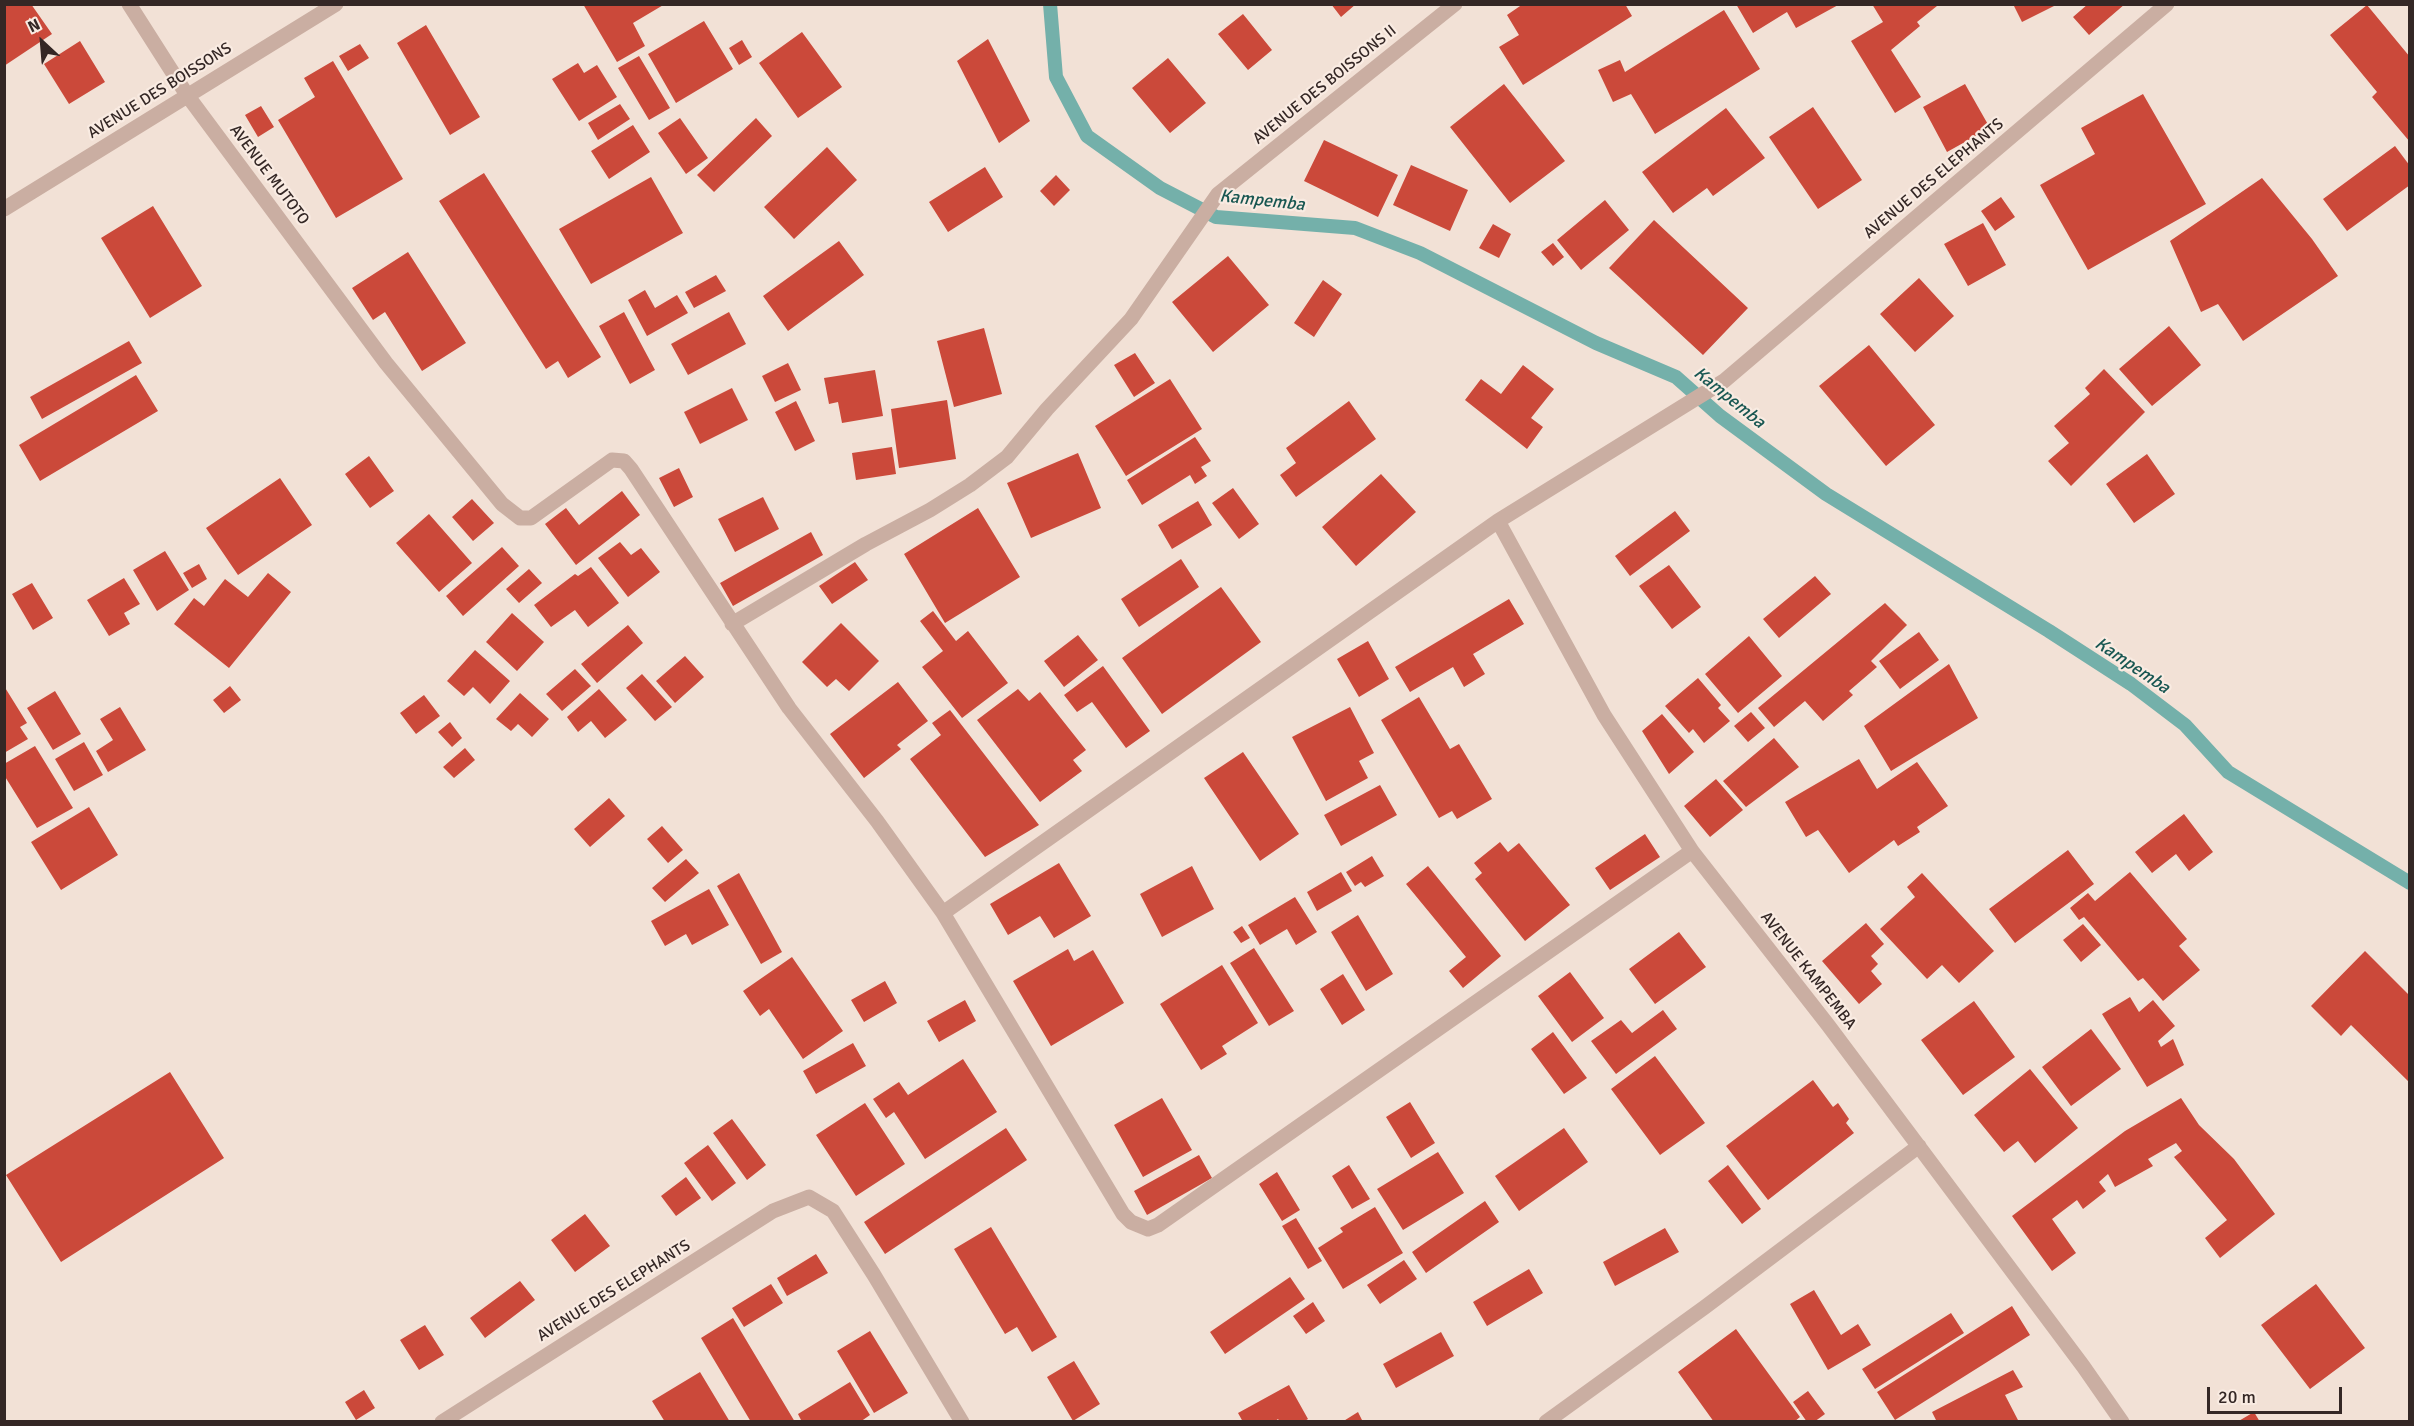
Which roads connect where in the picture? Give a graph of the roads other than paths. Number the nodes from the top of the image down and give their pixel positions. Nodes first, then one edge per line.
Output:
1 (129, 4) edge
2 (336, 4) edge
3 (1455, 4) edge
4 (2167, 4) edge
5 (187, 95) junction
6 (4, 209) edge
7 (1498, 521) junction
8 (732, 624) junction
9 (1692, 851) junction
10 (943, 913) junction
11 (1919, 1146) junction
12 (442, 1422) edge
13 (962, 1422) edge
14 (1546, 1422) edge
15 (2122, 1422) edge

1 - 5 street, AVENUE MUTOTO
2 - 5 street, AVENUE DES BOISSONS
3 - 8 street, AVENUE DES BOISSONS II
4 - 7 street, AVENUE DES ELEPHANTS
5 - 6 street, AVENUE DES BOISSONS
5 - 8 street, AVENUE MUTOTO
7 - 9 street, AVENUE KAMPEMBA
7 - 10 street, AVENUE DES ELEPHANTS
8 - 10 street
9 - 10 street
9 - 11 street, AVENUE KAMPEMBA
11 - 14 street
11 - 15 street, AVENUE KAMPEMBA
12 - 13 street, AVENUE DES ELEPHANTS

